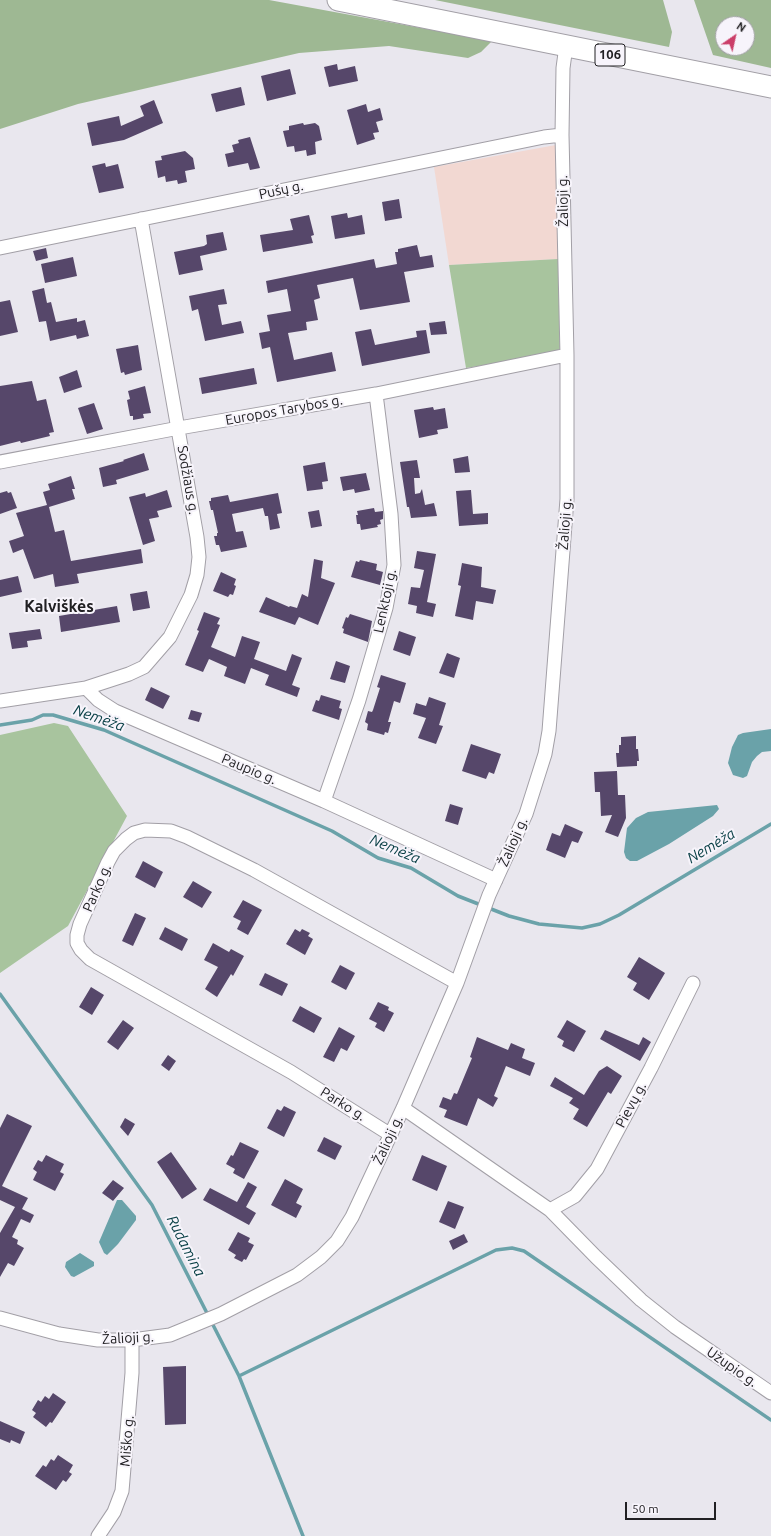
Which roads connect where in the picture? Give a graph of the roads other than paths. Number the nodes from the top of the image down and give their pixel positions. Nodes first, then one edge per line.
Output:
1 (338, 0) edge
2 (566, 46) junction
3 (771, 87) edge
4 (562, 135) junction
5 (141, 219) junction
6 (0, 248) edge
7 (568, 355) junction
8 (376, 394) junction
9 (179, 428) junction
10 (0, 462) edge
11 (86, 688) junction
12 (0, 701) edge
13 (324, 801) junction
14 (496, 880) junction
15 (457, 983) junction
16 (693, 983) dead end
17 (403, 1108) junction
18 (391, 1134) junction
19 (550, 1210) junction
20 (0, 1318) edge
21 (132, 1340) junction
22 (771, 1393) edge
23 (98, 1536) edge

1 - 2 main road, 106
2 - 3 main road, 106
2 - 4 street, Žalioji g.
4 - 5 street, Pušų g.
4 - 7 street, Žalioji g.
5 - 6 street, Pušų g.
5 - 9 street, Sodžiaus g.
7 - 8 street, Europos Tarybos g.
7 - 14 street, Žalioji g.
8 - 9 street, Europos Tarybos g.
8 - 13 street, Lenktoji g.
9 - 10 street, Europos Tarybos g.
9 - 11 street, Sodžiaus g.
11 - 12 street
11 - 13 street, Paupio g.
13 - 14 street, Paupio g.
14 - 15 street, Žalioji g.
15 - 17 street, Žalioji g.
15 - 18 street, Parko g.
16 - 19 street, Pievų g.
17 - 18 street, Žalioji g.
17 - 19 street, Užupio g.
18 - 21 street, Žalioji g.
19 - 22 street, Užupio g.
20 - 21 street, Žalioji g.
21 - 23 street, Miško g.

